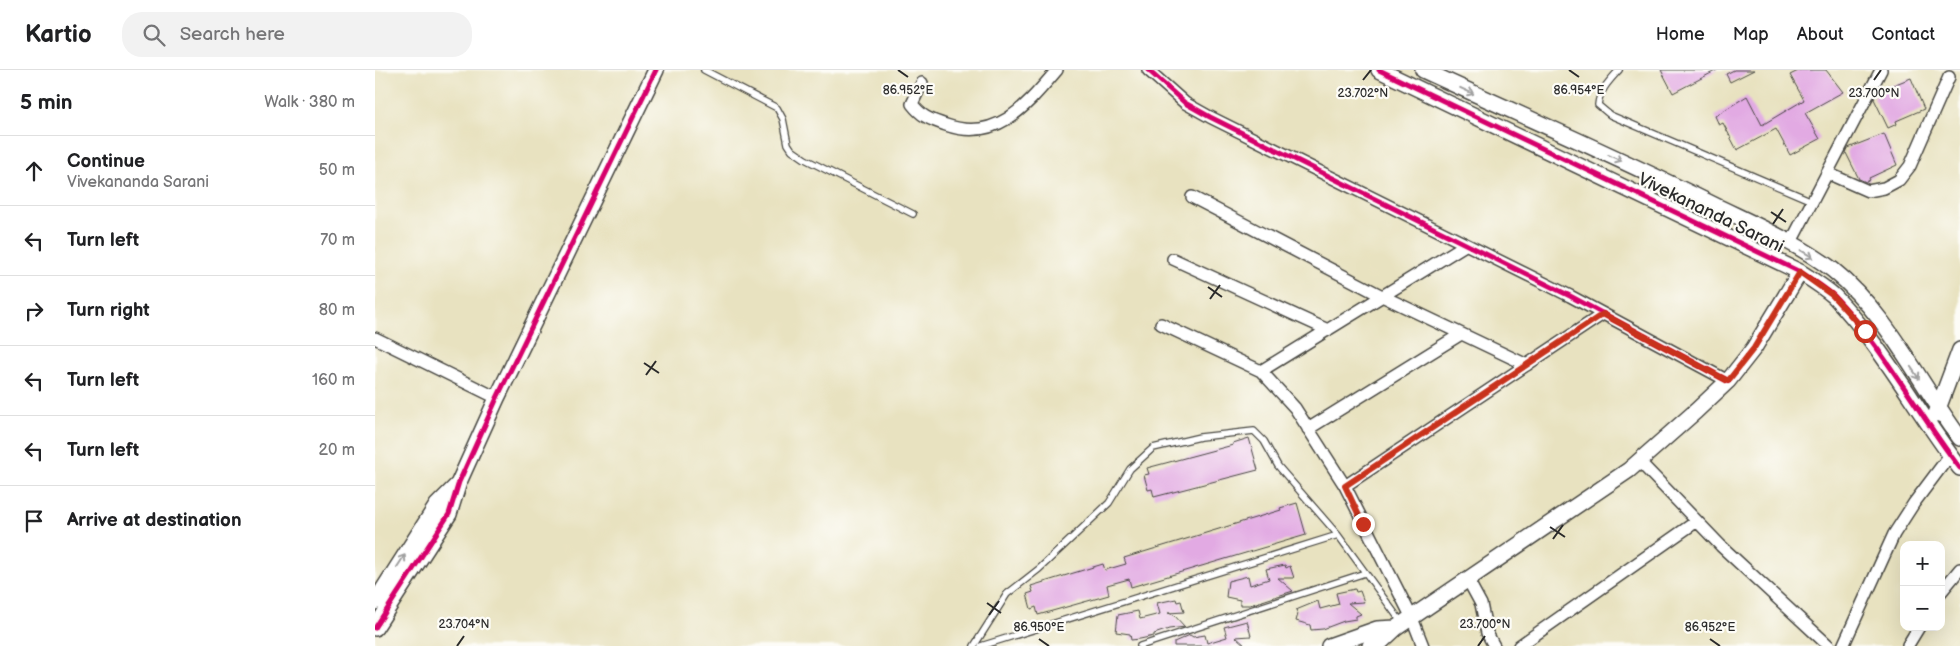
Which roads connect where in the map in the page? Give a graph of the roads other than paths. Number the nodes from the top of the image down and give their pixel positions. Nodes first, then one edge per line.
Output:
1 (656, 70) edge
2 (704, 70) edge
3 (1057, 70) edge
4 (1149, 70) edge
5 (1379, 70) edge
6 (1423, 70) edge
7 (1619, 70) edge
8 (1881, 70) edge
9 (1949, 77) dead end
10 (922, 83) dead end
11 (1529, 120) junction
12 (1521, 137) junction
13 (1827, 173) junction
14 (1192, 197) dead end
15 (1812, 201) junction
16 (913, 214) dead end
17 (1790, 244) junction
18 (1465, 245) junction
19 (1173, 259) dead end
20 (1800, 272) junction
21 (1382, 296) junction
22 (1603, 314) junction
23 (1161, 324) dead end
24 (1328, 330) junction
25 (1461, 334) junction
26 (375, 338) edge
27 (1960, 350) edge
28 (1527, 365) junction
29 (1261, 371) junction
30 (1728, 381) junction
31 (497, 398) junction
32 (1937, 408) junction
33 (1308, 429) junction
34 (1931, 430) junction
35 (1960, 438) edge
36 (1950, 455) junction
37 (1639, 461) junction
38 (1960, 468) edge
39 (459, 482) junction
40 (1345, 486) junction
41 (1697, 521) junction
42 (1338, 535) junction
43 (1960, 569) edge
44 (1365, 573) junction
45 (1468, 580) junction
46 (1945, 587) edge
47 (375, 602) edge
48 (1404, 623) junction
49 (375, 628) edge
50 (1917, 631) edge
51 (1909, 645) edge
52 (974, 646) edge
53 (981, 646) edge
54 (1140, 646) edge
55 (1329, 646) edge
56 (1370, 646) edge
57 (1423, 646) edge
58 (1495, 646) edge
59 (1519, 646) edge
60 (1829, 646) edge
61 (1843, 646) edge

1 - 31 street
2 - 16 lane
3 - 10 street
4 - 18 street
5 - 12 street, Vivekananda Sarani
6 -> 11 street, Vivekananda Sarani
7 - 15 lane
8 - 13 street
9 - 13 street
11 - 12 street
11 -> 17 street, Vivekananda Sarani
12 - 20 street, Vivekananda Sarani
13 - 15 street
14 - 21 street
15 - 17 street
17 -> 32 street, Vivekananda Sarani
18 - 21 street
18 - 22 street
19 - 24 street
20 - 30 street
20 - 34 street, Vivekananda Sarani
21 - 24 street
21 - 25 street
22 - 28 street
22 - 30 street
23 - 29 street
24 - 29 street
25 - 28 street
25 - 33 street
26 - 31 street
27 - 32 street
28 - 40 street
29 - 33 street
30 - 37 street
31 - 39 street
32 - 34 street
32 - 35 street, Vivekananda Sarani
33 - 40 street
34 - 36 street, Vivekananda Sarani
36 - 38 street, Vivekananda Sarani
36 - 61 street
37 - 41 street
37 - 45 street
47 -> 39 street
39 - 49 street
40 - 48 street
41 - 59 street
41 - 60 street
42 - 44 lane
42 - 52 lane
42 - 53 lane
43 - 46 street
44 - 48 lane
44 - 54 lane
45 - 48 street
45 - 58 street
48 - 55 street
48 - 56 street
48 - 57 street
50 - 51 street

